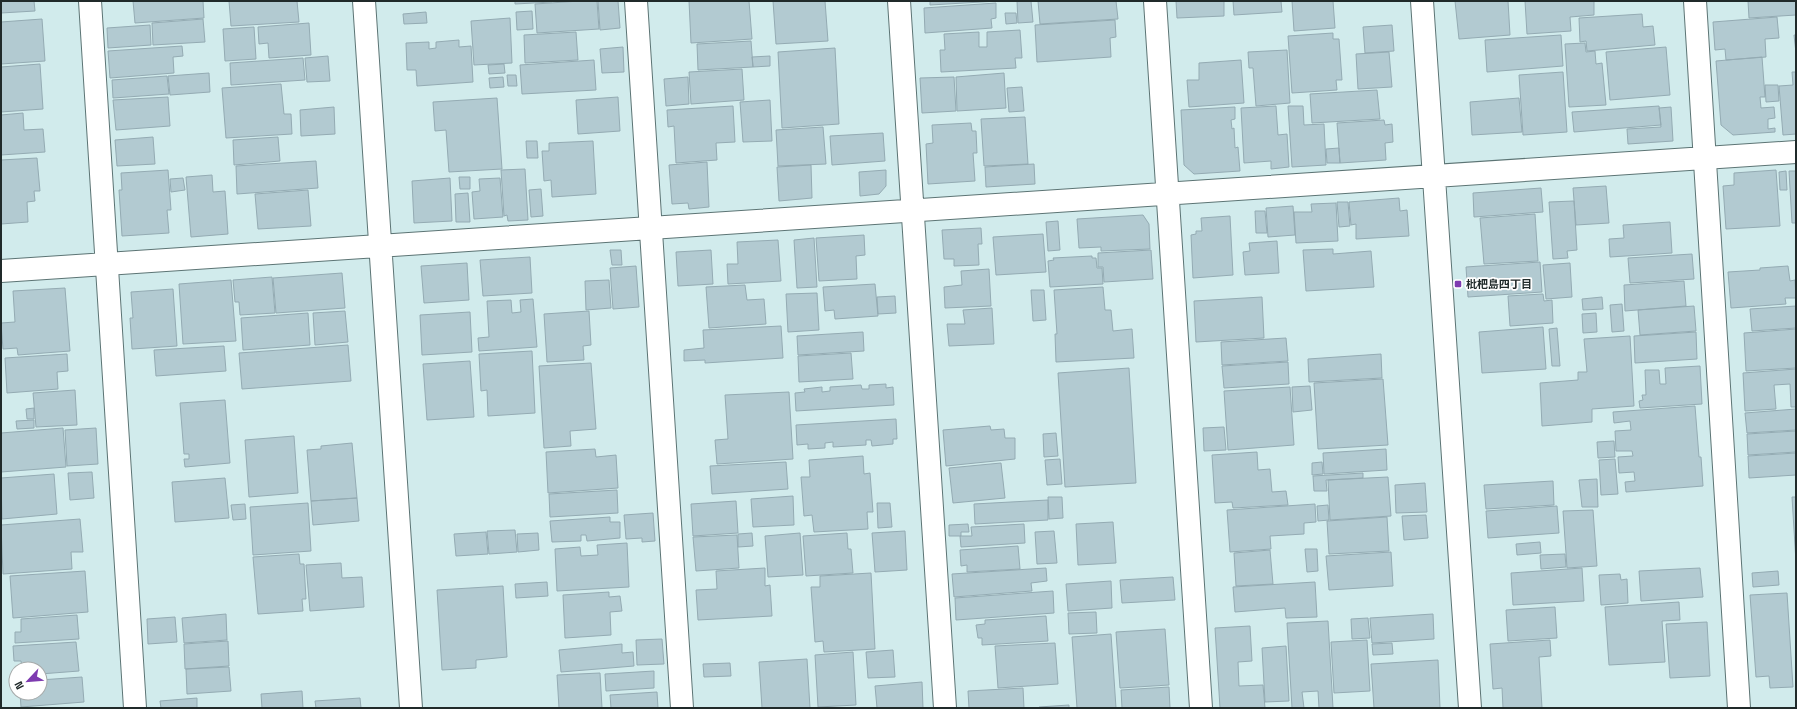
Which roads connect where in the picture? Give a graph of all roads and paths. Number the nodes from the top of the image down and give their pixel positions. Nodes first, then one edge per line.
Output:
1 (90, 1) edge
2 (364, 1) edge
3 (636, 1) edge
4 (899, 1) edge
5 (1155, 1) edge
6 (1422, 1) edge
7 (1695, 1) edge
8 (1796, 152) edge
9 (1705, 159) junction
10 (1434, 177) junction
11 (1168, 194) junction
12 (913, 211) junction
13 (650, 228) junction
14 (381, 246) junction
15 (106, 264) junction
16 (1, 271) edge
17 (135, 708) edge
18 (411, 708) edge
19 (682, 708) edge
20 (945, 708) edge
21 (1201, 708) edge
22 (1470, 708) edge
23 (1739, 708) edge

1 - 15 street
2 - 14 street
3 - 13 street
4 - 12 street
5 - 11 street
6 - 10 street
7 - 9 street
8 - 9 street
9 - 10 street
9 - 23 street
10 - 11 street
10 - 22 street
11 - 12 street
11 - 21 street
12 - 13 street
12 - 20 street
13 - 14 street
13 - 19 street
14 - 15 street
14 - 18 street
15 - 16 street
15 - 17 street

